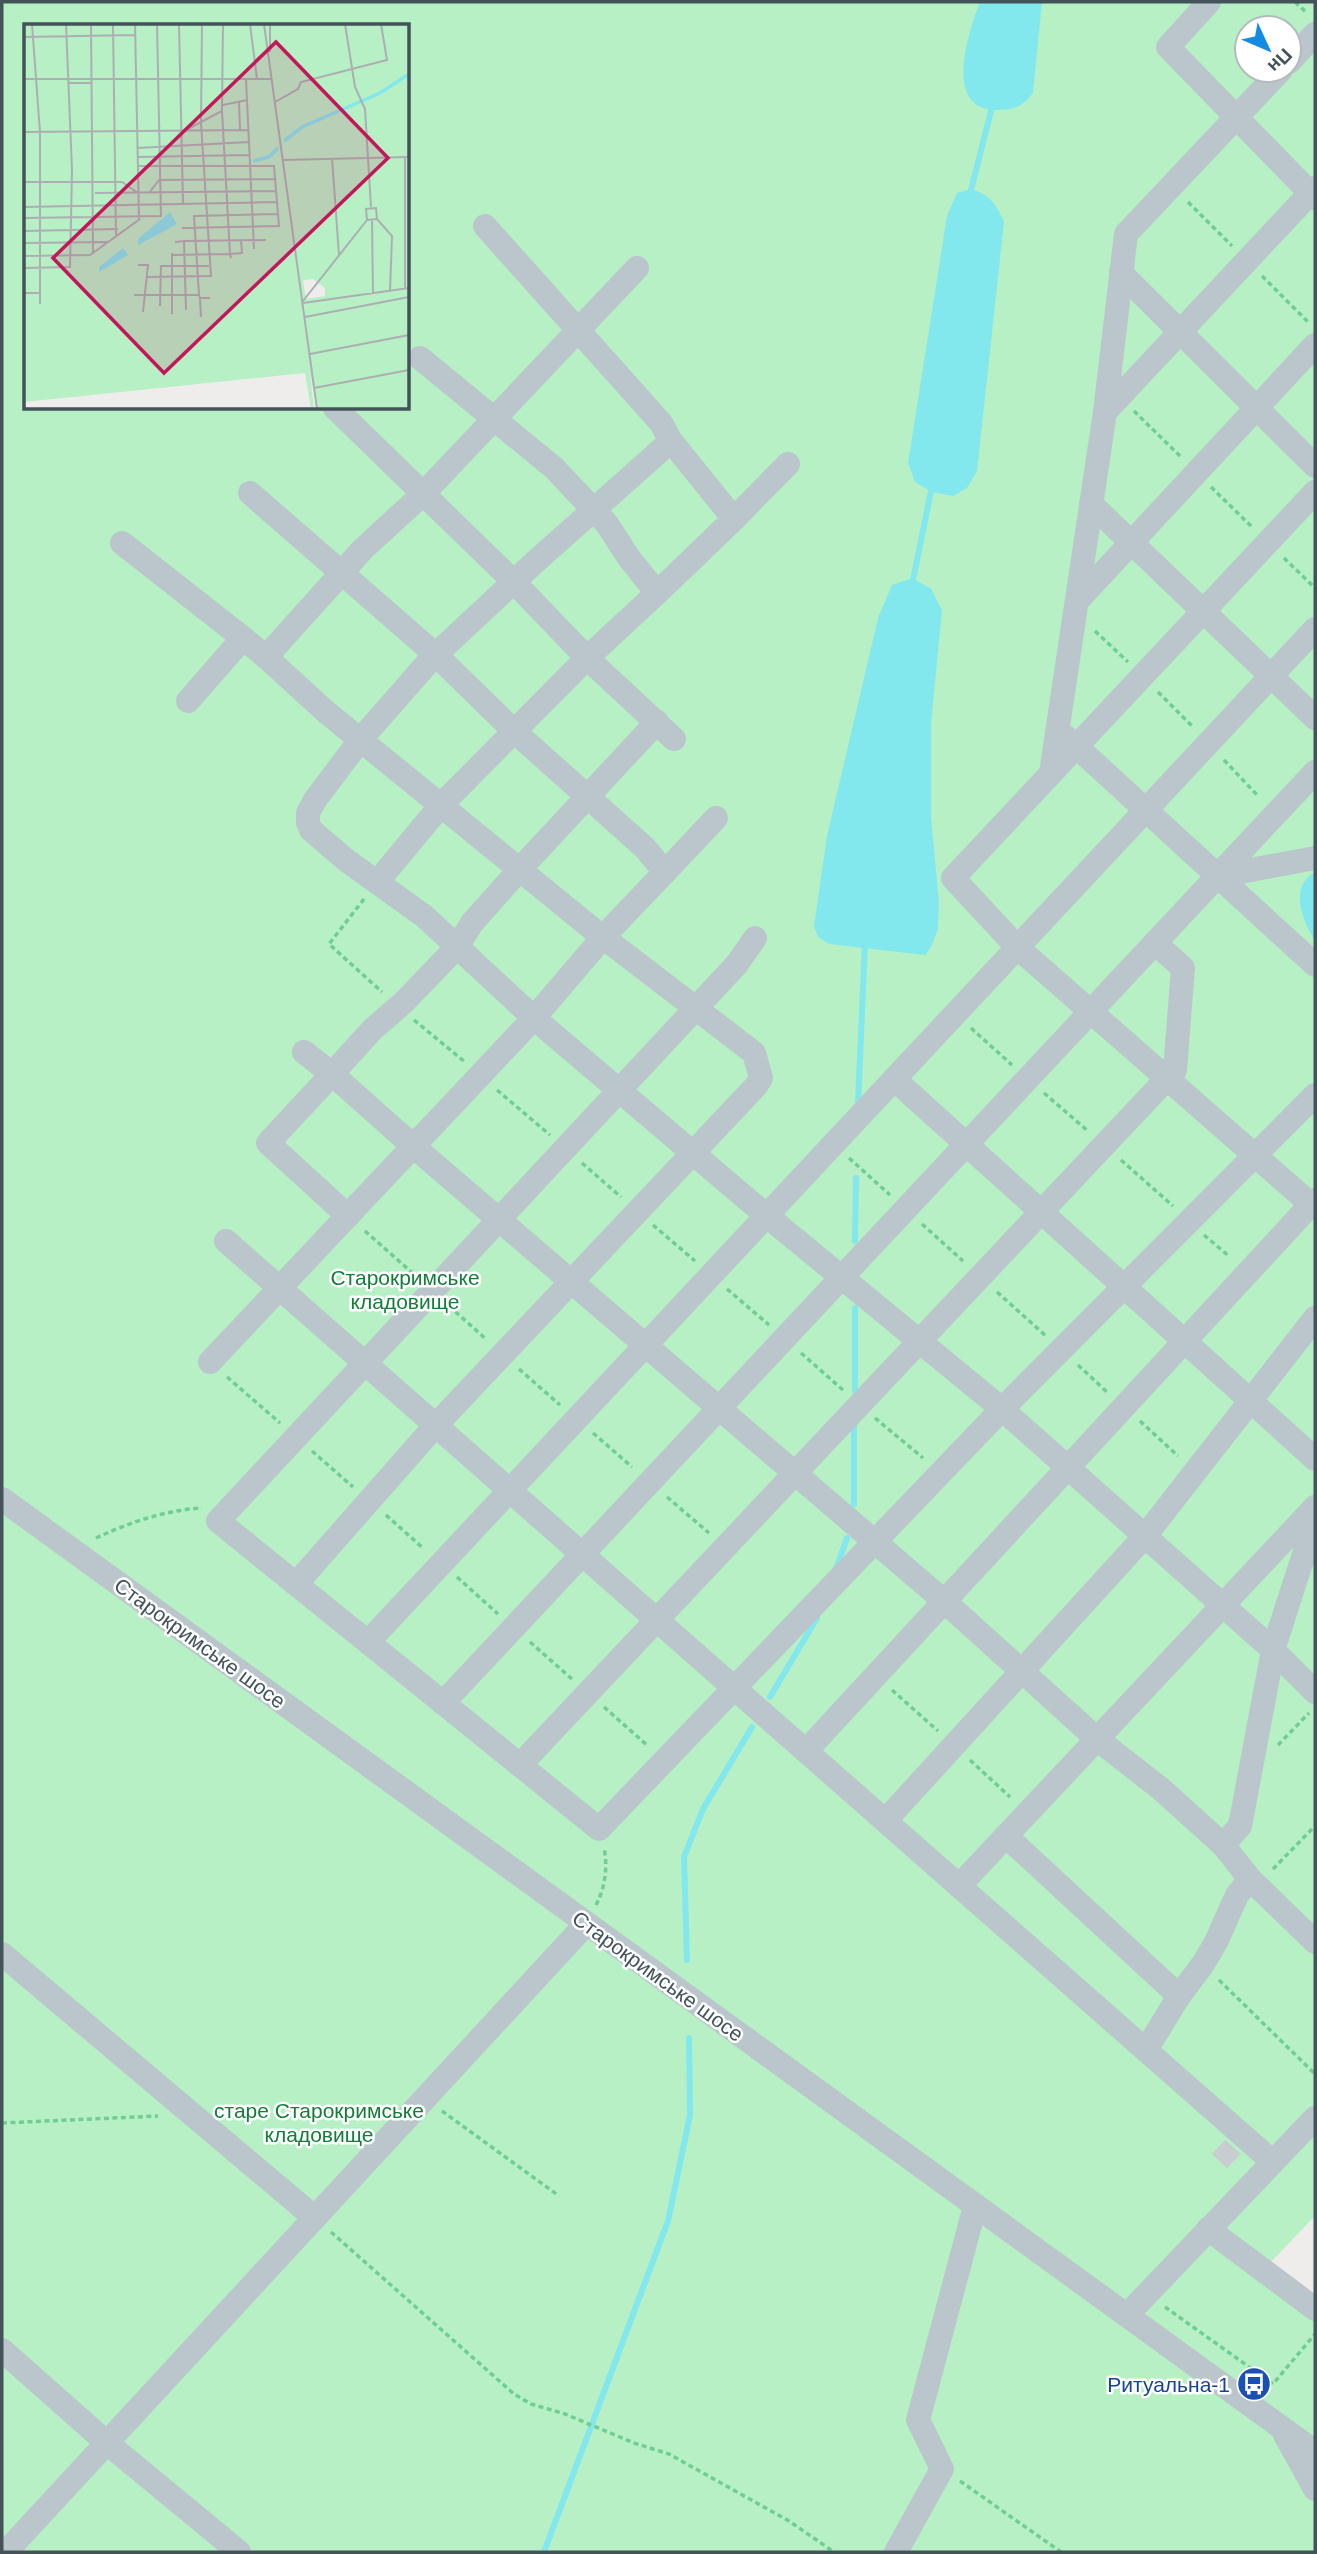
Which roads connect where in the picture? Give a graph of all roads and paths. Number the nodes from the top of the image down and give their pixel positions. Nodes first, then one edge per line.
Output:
1 (1209, 2) edge
2 (1315, 34) edge
3 (1303, 47) edge
4 (1269, 84) edge
5 (1237, 118) junction
6 (1314, 193) edge
7 (485, 226) dead end
8 (637, 268) dead end
9 (1121, 273) junction
10 (578, 328) junction
11 (1180, 332) junction
12 (1315, 345) edge
13 (420, 358) dead end
14 (1112, 405) junction
15 (1256, 408) junction
16 (337, 410) edge
17 (493, 419) junction
18 (671, 441) junction
19 (788, 464) dead end
20 (1315, 466) edge
21 (1196, 472) junction
22 (1315, 492) edge
23 (250, 493) dead end
24 (423, 494) junction
25 (1091, 505) junction
26 (593, 510) junction
27 (734, 519) junction
28 (1131, 542) junction
29 (1268, 542) junction
30 (122, 543) dead end
31 (343, 572) junction
32 (514, 582) junction
33 (1315, 588) edge
34 (657, 593) junction
35 (1076, 606) junction
36 (1204, 611) junction
37 (1315, 629) edge
38 (243, 638) junction
39 (436, 654) junction
40 (266, 657) junction
41 (587, 658) junction
42 (1143, 676) junction
43 (1271, 676) junction
44 (188, 701) dead end
45 (1315, 718) edge
46 (1058, 729) junction
47 (514, 731) junction
48 (361, 739) junction
49 (1208, 744) junction
50 (1077, 746) junction
51 (1315, 772) edge
52 (1051, 773) junction
53 (586, 796) junction
54 (442, 804) junction
55 (1146, 810) junction
56 (1275, 814) junction
57 (716, 818) dead end
58 (1315, 858) edge
59 (520, 869) junction
60 (665, 872) junction
61 (1218, 876) junction
62 (378, 881) junction
63 (603, 937) junction
64 (755, 938) dead end
65 (1155, 943) junction
66 (457, 947) junction
67 (1018, 948) junction
68 (1315, 965) edge
69 (399, 1006) junction
70 (696, 1007) junction
71 (1091, 1011) junction
72 (534, 1018) junction
73 (304, 1052) dead end
74 (332, 1074) junction
75 (480, 1075) junction
76 (1167, 1078) junction
77 (894, 1079) junction
78 (620, 1089) junction
79 (1315, 1095) edge
80 (834, 1144) junction
81 (966, 1144) junction
82 (413, 1146) junction
83 (565, 1148) junction
84 (693, 1151) junction
85 (1256, 1156) junction
86 (1314, 1204) edge
87 (906, 1209) junction
88 (638, 1212) junction
89 (1042, 1213) junction
90 (348, 1216) junction
91 (767, 1216) junction
92 (498, 1220) junction
93 (226, 1241) dead end
94 (711, 1275) junction
95 (843, 1276) junction
96 (980, 1277) junction
97 (571, 1282) junction
98 (1124, 1287) junction
99 (279, 1289) junction
100 (432, 1291) junction
101 (1315, 1318) edge
102 (785, 1339) junction
103 (920, 1341) junction
104 (1184, 1341) junction
105 (646, 1346) junction
106 (1061, 1350) junction
107 (503, 1354) junction
108 (210, 1362) dead end
109 (365, 1364) junction
110 (1251, 1401) junction
111 (860, 1404) junction
112 (1124, 1407) junction
113 (719, 1409) junction
114 (1002, 1409) junction
115 (577, 1420) junction
116 (436, 1426) junction
117 (1315, 1459) edge
118 (1067, 1467) junction
119 (1195, 1472) junction
120 (794, 1473) junction
121 (940, 1474) junction
122 (650, 1483) junction
123 (510, 1491) junction
124 (2, 1500) edge
125 (232, 1506) junction
126 (1315, 1507) edge
127 (1315, 1520) edge
128 (1145, 1536) junction
129 (875, 1542) junction
130 (725, 1547) junction
131 (71, 1550) junction
132 (582, 1555) junction
133 (296, 1584) junction
134 (944, 1601) junction
135 (1222, 1606) junction
136 (656, 1620) junction
137 (368, 1642) junction
138 (1272, 1650) junction
139 (1022, 1671) junction
140 (735, 1689) junction
141 (1315, 1692) edge
142 (443, 1703) junction
143 (1315, 1706) edge
144 (1097, 1739) junction
145 (1278, 1745) dead end
146 (806, 1751) junction
147 (520, 1765) junction
148 (885, 1821) junction
149 (1315, 1826) edge
150 (599, 1829) junction
151 (1006, 1836) junction
152 (1223, 1845) junction
153 (1254, 1882) junction
154 (959, 1886) junction
155 (586, 1924) junction
156 (1315, 1942) edge
157 (2, 1954) edge
158 (1203, 1964) junction
159 (1179, 1996) junction
160 (1146, 2050) junction
161 (1315, 2074) edge
162 (426, 2099) junction
163 (192, 2114) junction
164 (1315, 2118) edge
165 (2, 2123) edge
166 (1273, 2162) junction
167 (559, 2196) dead end
168 (975, 2206) junction
169 (315, 2218) junction
170 (1208, 2229) junction
171 (1147, 2293) junction
172 (1315, 2309) edge
173 (1127, 2315) junction
174 (1315, 2334) edge
175 (2, 2350) edge
176 (1282, 2428) junction
177 (107, 2443) junction
178 (1315, 2452) edge
179 (942, 2469) junction
180 (1315, 2489) edge
181 (6, 2552) edge
182 (239, 2552) edge
183 (834, 2552) edge
184 (895, 2552) edge
185 (1061, 2552) edge

1 - 5 street
2 - 3 street
4 - 5 street
5 - 6 street
5 - 9 street
6 - 11 street
7 - 10 street
8 - 10 street
9 - 11 street
9 - 14 street
10 - 17 street
10 - 18 street
11 - 14 street
11 - 15 street
12 - 15 street
13 - 17 street
14 - 21 path
14 - 25 street
15 - 20 street
15 - 21 street
16 - 24 street
17 - 24 street
17 - 26 street
18 - 26 street
18 - 27 street
19 - 27 street
21 - 28 street
21 - 29 path
22 - 29 street
23 - 31 street
24 - 31 street
24 - 32 street
25 - 28 street
25 - 35 street
26 - 32 street
26 - 34 street
27 - 34 street
28 - 35 street
28 - 36 street
29 - 33 path
29 - 36 street
30 - 38 street
31 - 39 street
31 - 40 street
32 - 39 street
32 - 41 street
34 - 41 street
35 - 42 path
35 - 46 street
36 - 42 street
36 - 43 street
37 - 43 street
38 - 40 street
38 - 44 street
39 - 47 street
39 - 48 street
40 - 48 street
41 - 47 street
41 - 53 street
42 - 49 path
42 - 50 street
43 - 45 street
43 - 49 street
46 - 50 street
46 - 52 street
47 - 53 street
47 - 54 street
48 - 54 street
48 - 62 street
49 - 55 street
49 - 56 path
50 - 52 street
50 - 55 street
51 - 56 street
52 - 67 street
53 - 59 street
53 - 60 street
54 - 59 street
54 - 62 street
55 - 61 street
55 - 67 street
56 - 61 street
57 - 60 street
58 - 61 street
59 - 63 street
59 - 66 street
60 - 63 street
61 - 65 street
61 - 68 street
62 - 66 street
62 - 69 path
63 - 70 street
63 - 72 street
64 - 70 street
65 - 71 street
65 - 76 street
66 - 69 street
66 - 72 street
67 - 71 street
67 - 77 street
69 - 74 street
69 - 75 path
70 - 78 street
70 - 84 street
71 - 76 street
71 - 81 street
72 - 75 street
72 - 78 street
73 - 74 street
74 - 82 street
74 - 90 street
75 - 82 street
75 - 83 path
76 - 85 street
76 - 89 street
77 - 80 street
77 - 81 street
78 - 83 street
78 - 84 street
79 - 85 street
80 - 87 path
80 - 91 street
81 - 87 street
81 - 89 street
82 - 90 street
82 - 92 street
83 - 88 path
83 - 92 street
84 - 88 street
84 - 91 street
85 - 86 street
85 - 98 street
86 - 104 street
87 - 95 street
87 - 96 path
88 - 94 path
88 - 97 street
89 - 96 street
89 - 98 street
90 - 99 street
90 - 100 path
91 - 94 street
91 - 95 street
92 - 97 street
92 - 100 street
93 - 99 street
94 - 102 path
94 - 105 street
95 - 102 street
95 - 103 street
96 - 103 street
96 - 106 path
97 - 105 street
97 - 107 street
98 - 104 street
98 - 106 street
99 - 108 street
99 - 109 street
100 - 107 path
100 - 109 street
101 - 110 street
102 - 111 path
102 - 113 street
103 - 111 street
103 - 114 street
104 - 110 street
104 - 112 street
105 - 113 street
105 - 115 street
106 - 112 path
106 - 114 street
107 - 115 path
107 - 116 street
109 - 116 street
109 - 125 street
110 - 117 street
110 - 119 street
111 - 120 street
111 - 121 path
112 - 118 street
112 - 119 path
113 - 120 street
113 - 122 street
114 - 118 street
114 - 121 street
115 - 122 path
115 - 123 street
116 - 123 street
116 - 133 street
118 - 128 street
118 - 134 street
119 - 128 street
120 - 129 street
120 - 130 street
121 - 129 street
122 - 130 path
122 - 132 street
123 - 132 street
123 - 137 street
124 - 131 street, Старокримське шосе
125 - 131 path
125 - 133 street
126 - 135 street
127 - 138 street
128 - 135 street
128 - 139 street
129 - 134 street
129 - 140 street
130 - 136 street
131 - 155 street, Старокримське шосе
132 - 136 street
132 - 142 street
133 - 137 street
134 - 139 street
134 - 146 street
135 - 138 street
135 - 144 street
136 - 140 street
136 - 147 street
137 - 142 street
138 - 141 street
138 - 152 street
139 - 144 street
139 - 148 street
140 - 146 street
140 - 150 street
142 - 147 street
143 - 145 path
144 - 151 street
144 - 152 street
146 - 148 street
147 - 150 street
148 - 154 street
149 - 153 path
150 - 155 path
151 - 154 street
151 - 159 street
152 - 153 street
153 - 156 street
153 - 158 street
154 - 160 street
155 - 162 street
155 - 168 street, Старокримське шосе
157 - 163 street
158 - 159 street
158 - 161 path
159 - 160 street
160 - 166 street
162 - 167 path
162 - 169 street
163 - 165 path
163 - 169 street
164 - 166 street
166 - 170 street
168 - 173 street, Старокримське шосе
168 - 179 street
169 - 177 street
169 - 183 path
170 - 171 street
170 - 172 street
171 - 173 street
171 - 174 path
173 - 176 street, Старокримське шосе
175 - 177 street
176 - 178 street, Старокримське шосе
176 - 180 street
177 - 181 street
177 - 182 street
179 - 184 street
179 - 185 path

